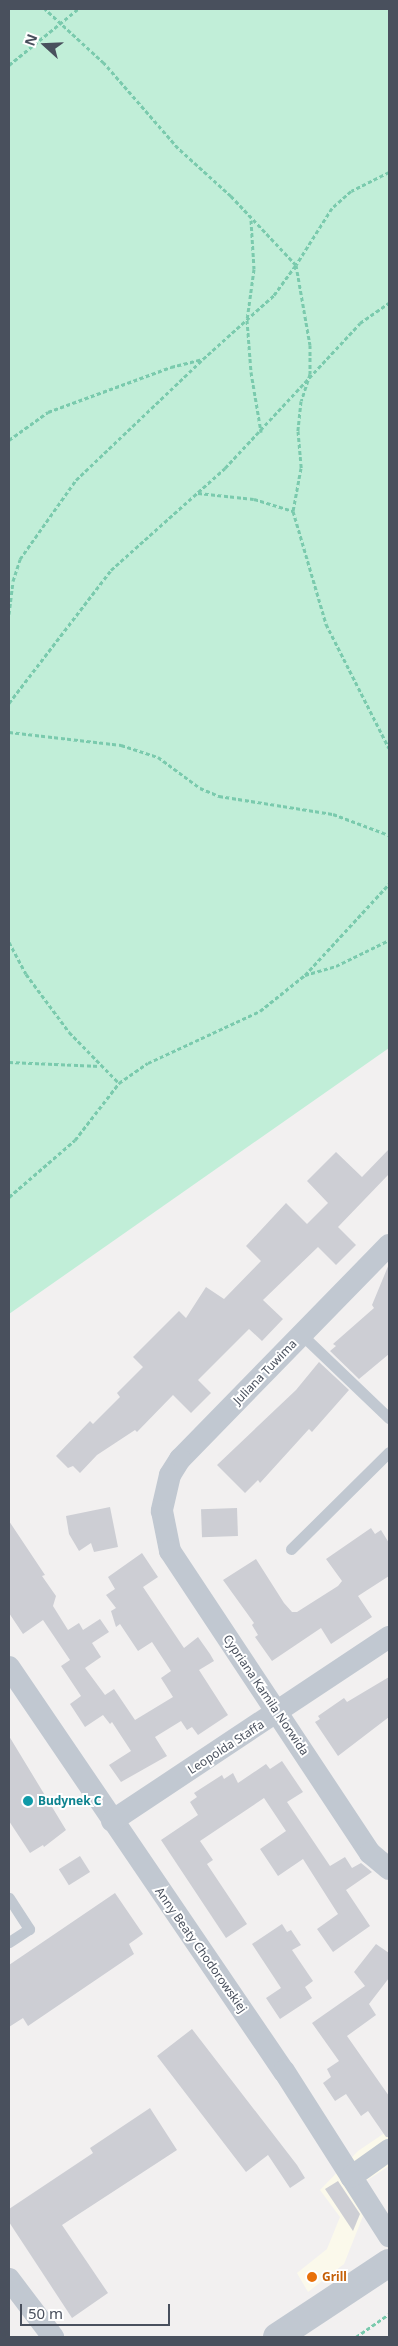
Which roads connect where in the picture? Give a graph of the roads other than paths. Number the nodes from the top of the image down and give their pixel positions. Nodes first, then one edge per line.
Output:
1 (389, 1245) edge
2 (302, 1335) junction
3 (389, 1418) edge
4 (389, 1452) edge
5 (162, 1511) joint
6 (291, 1549) dead end
7 (389, 1637) edge
8 (9, 1667) edge
9 (278, 1713) junction
10 (112, 1821) junction
11 (389, 1868) edge
12 (9, 1898) edge
13 (9, 1942) edge
14 (389, 2150) edge
15 (351, 2177) junction
16 (389, 2236) edge
17 (389, 2263) edge
18 (9, 2279) edge
19 (53, 2337) edge
20 (277, 2337) edge

1 - 2 street, Juliana Tuwima
2 - 3 lane
2 - 5 street, Juliana Tuwima
4 - 6 lane
5 - 9 street, Cypriana Kamila Norwida
7 - 9 street, Leopolda Staffa
8 - 10 street, Anny Beaty Chodorowskiej
9 - 10 street, Leopolda Staffa
9 - 11 street, Cypriana Kamila Norwida
10 - 15 street, Anny Beaty Chodorowskiej
12 - 13 lane
14 - 15 street
15 - 16 street, Anny Beaty Chodorowskiej
17 - 20 street
18 - 19 street

